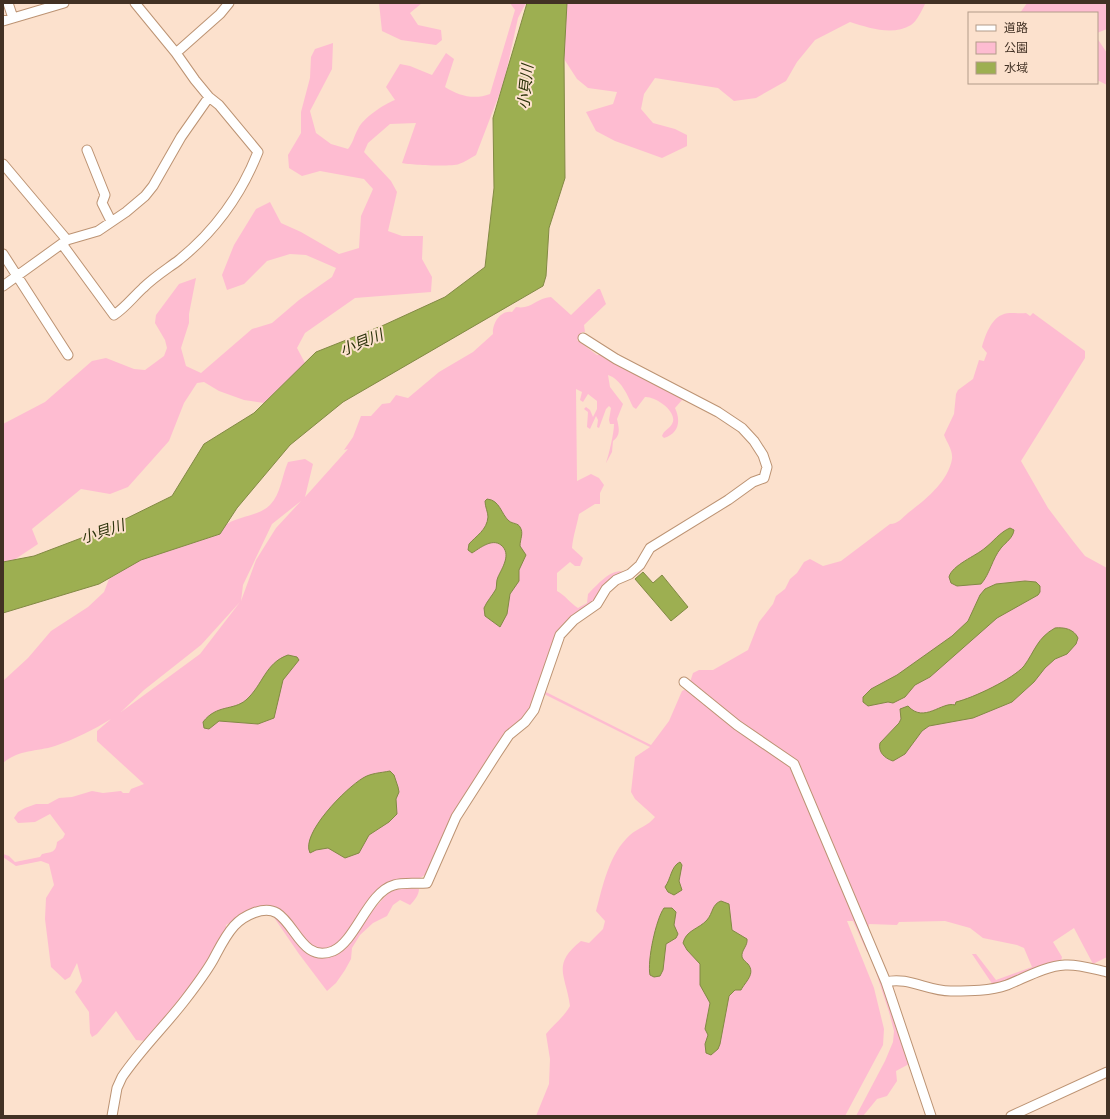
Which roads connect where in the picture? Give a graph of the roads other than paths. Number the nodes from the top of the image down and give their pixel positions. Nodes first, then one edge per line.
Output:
1 (8, 3) edge
2 (64, 3) edge
3 (135, 3) edge
4 (229, 3) edge
5 (13, 18) junction
6 (3, 21) edge
7 (176, 53) junction
8 (209, 97) junction
9 (87, 150) dead end
10 (4, 169) edge
11 (112, 221) junction
12 (64, 242) junction
13 (3, 254) edge
14 (18, 276) junction
15 (3, 286) edge
16 (583, 338) dead end
17 (68, 356) dead end
18 (684, 682) dead end
19 (1107, 972) edge
20 (886, 982) junction
21 (1107, 1072) edge
22 (112, 1116) edge
23 (931, 1116) edge
24 (1011, 1116) edge

1 - 5 street
2 - 5 street
3 - 7 street
4 - 7 street
5 - 6 street
7 - 8 street
8 - 11 street
8 - 12 street
9 - 11 street
10 - 12 street
11 - 12 street
12 - 14 street
13 - 14 street
14 - 15 street
14 - 17 street
16 - 22 street
18 - 20 street
19 - 20 street
20 - 23 street
21 - 24 street

